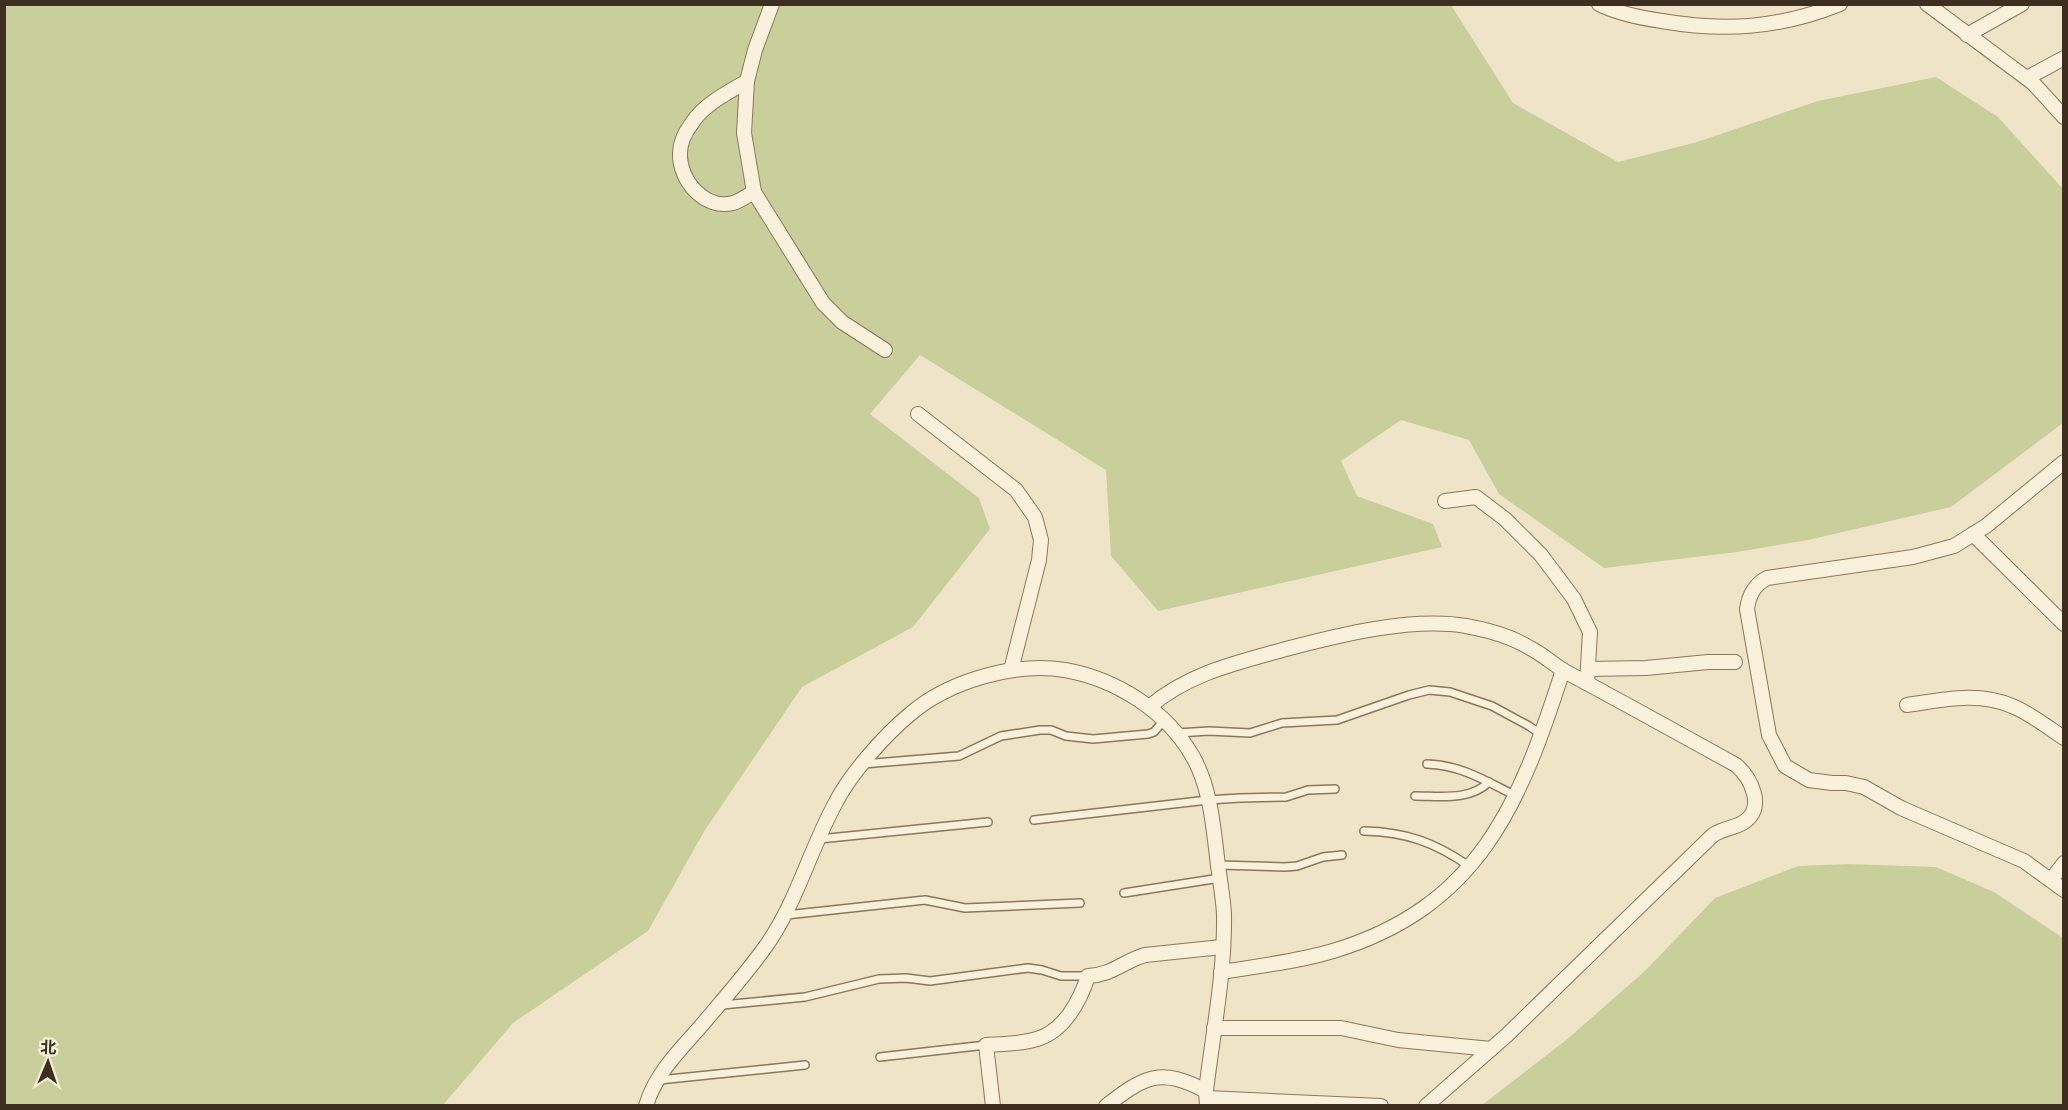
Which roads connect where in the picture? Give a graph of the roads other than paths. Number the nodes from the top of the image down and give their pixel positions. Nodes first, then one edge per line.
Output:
1 (772, 4) edge
2 (1599, 4) edge
3 (1840, 4) edge
4 (1927, 4) edge
5 (2022, 4) edge
6 (1967, 35) junction
7 (2064, 58) edge
8 (2027, 78) junction
9 (747, 81) junction
10 (2064, 117) edge
11 (754, 192) junction
12 (885, 350) dead end
13 (918, 414) dead end
14 (2064, 462) edge
15 (1445, 501) dead end
16 (1973, 534) junction
17 (2064, 624) edge
18 (1735, 662) dead end
19 (1588, 669) junction
20 (1011, 670) junction
21 (1563, 670) junction
22 (1587, 683) junction
23 (1907, 705) dead end
24 (1149, 707) junction
25 (1164, 720) junction
26 (1177, 733) junction
27 (1542, 735) junction
28 (2064, 738) edge
29 (863, 764) junction
30 (1427, 764) dead end
31 (1489, 782) junction
32 (1335, 789) dead end
33 (1415, 796) dead end
34 (1516, 796) junction
35 (1208, 800) junction
36 (1034, 820) dead end
37 (988, 822) dead end
38 (1364, 831) dead end
39 (819, 839) junction
40 (1342, 855) dead end
41 (2064, 863) edge
42 (1469, 866) junction
43 (1219, 872) junction
44 (2051, 880) junction
45 (2064, 890) edge
46 (1124, 893) dead end
47 (1080, 903) dead end
48 (786, 915) junction
49 (1222, 947) junction
50 (1221, 972) junction
51 (1088, 976) junction
52 (719, 1005) junction
53 (1214, 1028) junction
54 (986, 1045) junction
55 (1491, 1049) junction
56 (880, 1057) dead end
57 (805, 1065) dead end
58 (657, 1080) junction
59 (1207, 1098) edge
60 (646, 1106) edge
61 (993, 1106) edge
62 (1106, 1106) edge
63 (1381, 1106) edge
64 (1426, 1106) edge

1 - 9 street
2 - 3 street
4 - 6 street
5 - 6 street
6 - 8 street
7 - 8 street
8 - 10 street
9 - 11 street
9 - 11 street
11 - 12 street
13 - 20 street
14 - 16 street
15 - 19 street
16 - 17 street
16 - 44 street
18 - 19 street
19 - 22 street
20 - 24 street
20 - 29 street
21 - 22 street
21 - 24 street
21 - 27 street
22 - 55 street
23 - 28 street
24 - 25 street
25 - 26 street
25 - 29 lane
26 - 27 lane
26 - 35 street
27 - 34 street
29 - 39 street
30 - 31 lane
31 - 33 lane
31 - 34 lane
32 - 35 lane
34 - 42 street
35 - 36 lane
35 - 43 street
37 - 39 lane
38 - 42 lane
39 - 48 street
40 - 43 lane
41 - 44 street
42 - 50 street
43 - 46 lane
43 - 49 street
44 - 45 street
47 - 48 lane
48 - 52 street
49 - 50 street
49 - 51 street
50 - 53 street
51 - 52 lane
51 - 54 street
52 - 58 street
53 - 55 street
53 - 59 street
54 - 56 lane
54 - 61 street
55 - 64 street
57 - 58 lane
58 - 60 street
59 - 62 street
59 - 63 street

